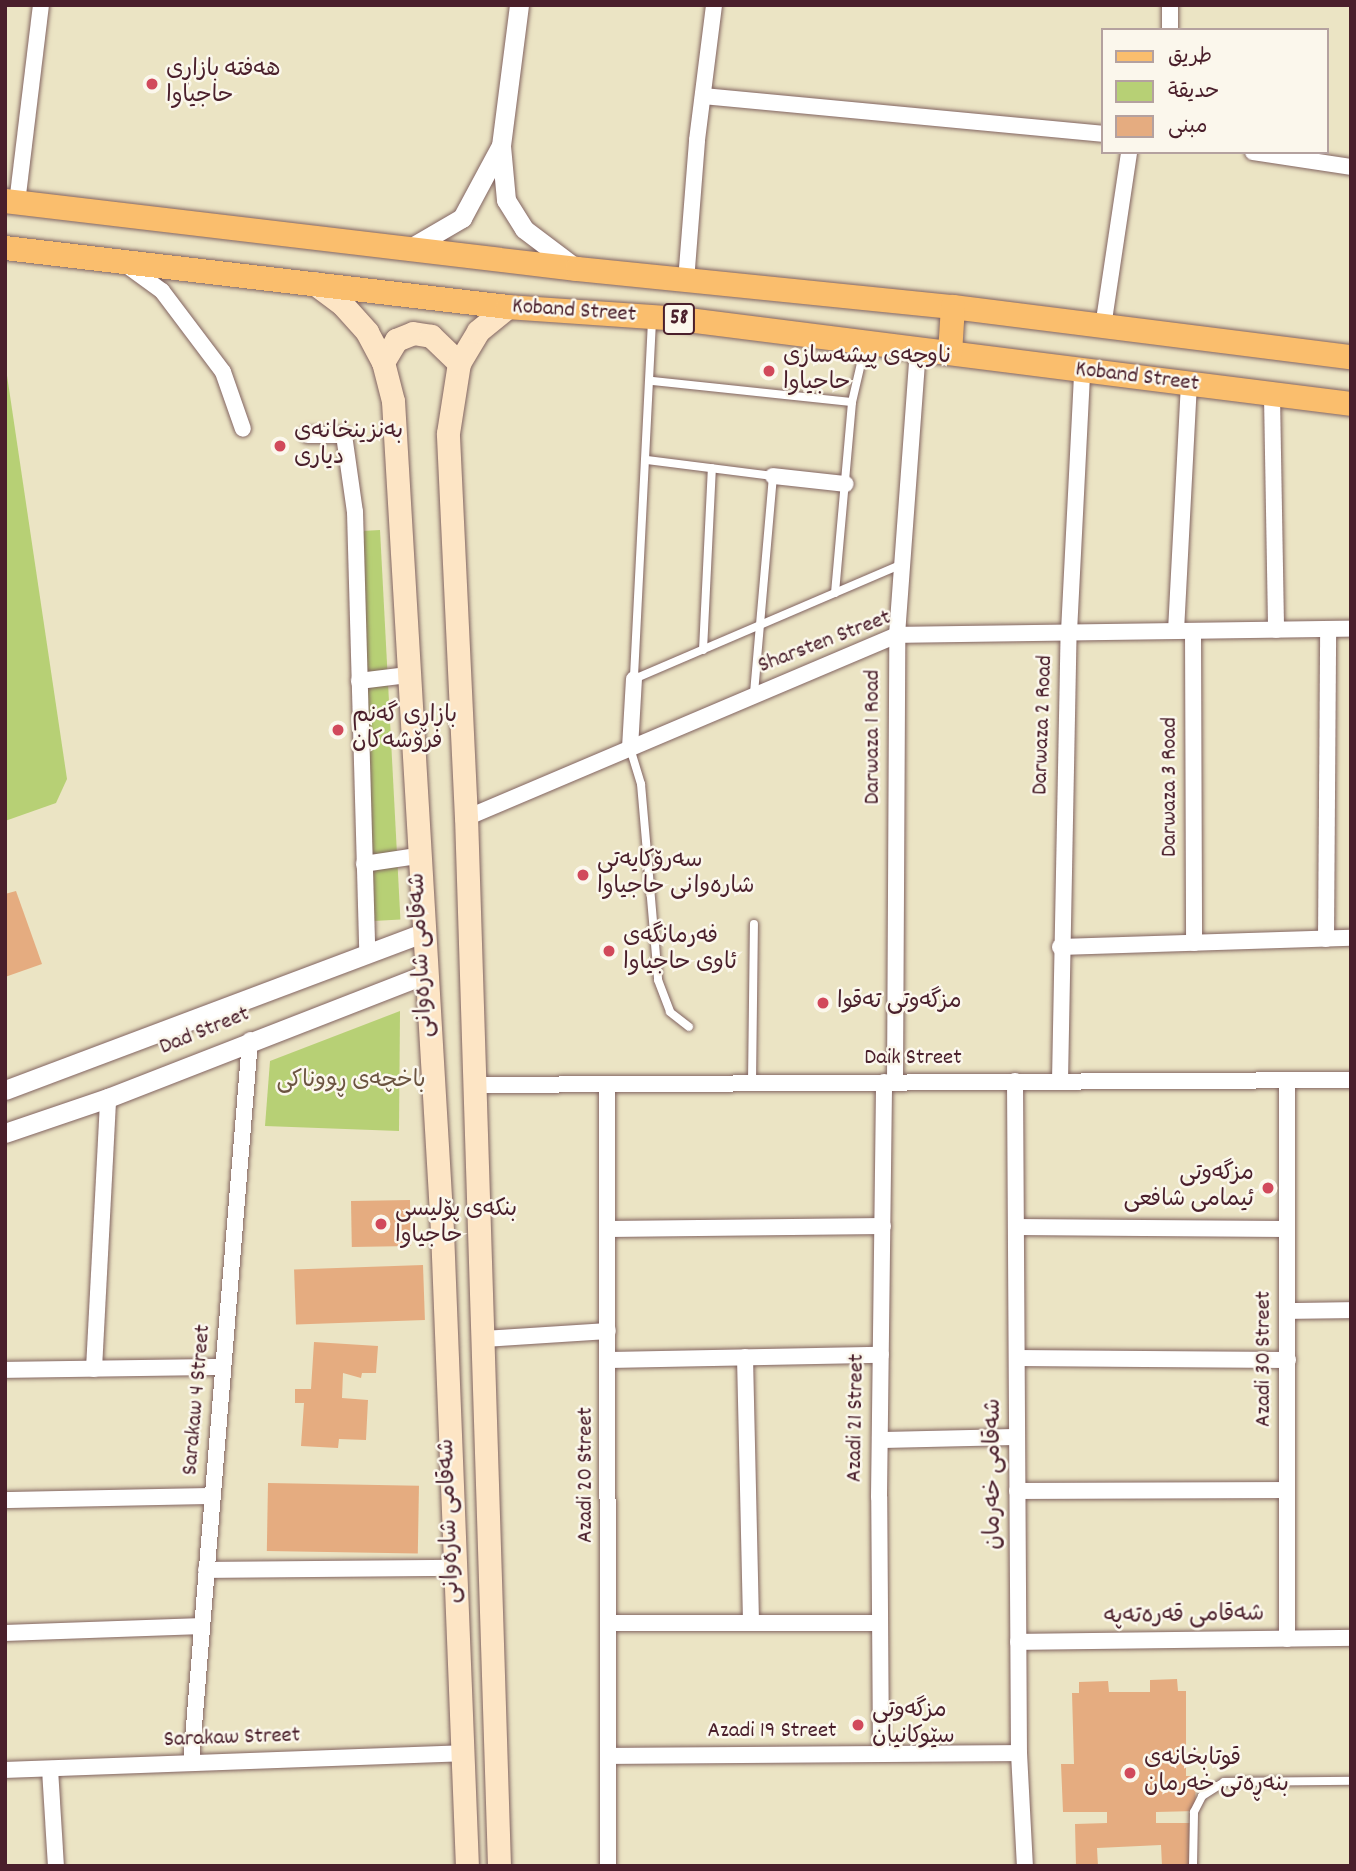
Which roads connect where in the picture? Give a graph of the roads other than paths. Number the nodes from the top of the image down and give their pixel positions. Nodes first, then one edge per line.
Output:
1 (41, 5) edge
2 (519, 5) edge
3 (715, 5) edge
4 (1170, 5) edge
5 (1170, 28) edge
6 (703, 96) junction
7 (1100, 134) edge
8 (501, 146) junction
9 (1129, 154) edge
10 (1266, 154) edge
11 (1351, 167) edge
12 (11, 202) edge
13 (5, 248) edge
14 (405, 250) junction
15 (121, 261) junction
16 (577, 270) junction
17 (687, 281) junction
18 (314, 283) junction
19 (508, 307) junction
20 (953, 307) junction
21 (652, 318) junction
22 (1103, 327) junction
23 (866, 342) junction
24 (918, 351) junction
25 (950, 353) junction
26 (1351, 357) edge
27 (383, 362) junction
28 (459, 363) junction
29 (1082, 371) junction
30 (652, 381) junction
31 (1189, 385) junction
32 (1272, 396) junction
33 (852, 402) junction
34 (1351, 404) edge
35 (243, 429) dead end
36 (308, 435) dead end
37 (647, 460) junction
38 (712, 468) junction
39 (773, 475) junction
40 (846, 484) junction
41 (902, 564) junction
42 (835, 593) junction
43 (759, 625) junction
44 (1276, 629) junction
45 (1328, 629) junction
46 (1351, 629) edge
47 (1185, 631) junction
48 (1069, 632) junction
49 (897, 635) junction
50 (703, 650) junction
51 (408, 675) junction
52 (634, 679) junction
53 (359, 681) junction
54 (754, 696) junction
55 (630, 748) junction
56 (467, 818) junction
57 (417, 856) junction
58 (364, 864) junction
59 (754, 924) dead end
60 (421, 934) junction
61 (1351, 938) edge
62 (1326, 939) junction
63 (1194, 943) junction
64 (1060, 947) junction
65 (367, 955) junction
66 (423, 975) junction
67 (689, 1027) dead end
68 (250, 1040) junction
69 (1287, 1080) junction
70 (1351, 1080) edge
71 (1015, 1081) junction
72 (1060, 1081) junction
73 (890, 1082) junction
74 (752, 1083) junction
75 (607, 1084) junction
76 (475, 1085) junction
77 (5, 1090) edge
78 (108, 1098) junction
79 (5, 1133) edge
80 (883, 1226) junction
81 (1016, 1227) junction
82 (608, 1229) junction
83 (1287, 1229) junction
84 (442, 1231) junction
85 (478, 1231) junction
86 (1351, 1310) edge
87 (1288, 1311) junction
88 (608, 1331) junction
89 (484, 1339) junction
90 (881, 1355) junction
91 (745, 1357) junction
92 (1017, 1357) junction
93 (609, 1360) junction
94 (1288, 1360) junction
95 (223, 1367) junction
96 (94, 1368) junction
97 (5, 1370) edge
98 (1017, 1437) junction
99 (880, 1440) junction
100 (1017, 1490) junction
101 (1287, 1490) junction
102 (213, 1496) junction
103 (5, 1500) edge
104 (452, 1568) junction
105 (206, 1570) junction
106 (751, 1620) junction
107 (610, 1623) junction
108 (880, 1623) junction
109 (202, 1626) junction
110 (5, 1633) edge
111 (1351, 1638) edge
112 (1287, 1639) junction
113 (1018, 1642) junction
114 (1019, 1753) junction
115 (461, 1754) junction
116 (881, 1754) junction
117 (609, 1756) junction
118 (191, 1763) junction
119 (50, 1769) junction
120 (5, 1770) edge
121 (1351, 1781) edge
122 (56, 1866) edge
123 (467, 1866) edge
124 (499, 1866) edge
125 (608, 1866) edge
126 (1025, 1866) edge
127 (1194, 1866) edge

1 - 12 street
2 - 8 street
3 - 6 street
4 - 5 street
6 - 7 street
6 - 17 street
8 - 14 street
8 - 16 street
9 - 22 street
10 - 11 street
12 - 14 main road, Koband Street / 58
13 - 15 main road, Koband Street / 58
14 - 16 main road, Koband Street / 58
15 - 18 main road, Koband Street / 58
15 - 35 street
16 - 17 main road, Koband Street / 58
17 - 20 main road, Koband Street / 58
18 - 19 main road, Koband Street / 58
18 - 27 main road, شەقامی شارەوانی
19 - 21 main road, Koband Street / 58
19 - 28 main road, شەقامی شارەوانی
20 - 22 main road, Koband Street / 58
20 - 25 main road
21 - 23 main road, Koband Street / 58
21 - 30 lane
22 - 26 main road, Koband Street / 58
23 - 24 main road, Koband Street / 58
23 - 33 lane
24 - 25 main road, Koband Street / 58
24 - 41 street, Darwaza 1 Road
25 - 29 main road, Koband Street / 58
27 - 28 main road
27 - 51 main road, شەقامی شارەوانی
28 - 56 main road, شەقامی شارەوانی
29 - 31 main road, Koband Street / 58
29 - 48 street, Darwaza 2 Road
30 - 33 lane
30 - 37 lane
31 - 32 main road, Koband Street / 58
31 - 47 street, Darwaza 3 Road
32 - 34 main road, Koband Street / 58
32 - 44 street
33 - 40 lane
36 - 53 street
37 - 38 lane
37 - 52 lane
38 - 39 lane
38 - 50 lane
39 - 40 street
39 - 43 lane
40 - 42 lane
41 - 42 lane
41 - 49 street, Darwaza 1 Road
42 - 43 lane
43 - 50 lane
43 - 54 lane
44 - 45 street, Sharsten Street
44 - 47 street, Sharsten Street
45 - 46 street, Sharsten Street
45 - 62 street
47 - 48 street, Sharsten Street
47 - 63 street, Darwaza 3 Road
48 - 49 street, Sharsten Street
48 - 64 street, Darwaza 2 Road
49 - 54 street, Sharsten Street
49 - 73 street, Darwaza 1 Road
50 - 52 lane
51 - 53 street
51 - 57 main road, شەقامی شارەوانی
52 - 55 street
53 - 58 street
54 - 55 street, Sharsten Street
55 - 56 street, Sharsten Street
55 - 67 lane
56 - 76 main road, شەقامی شارەوانی
57 - 58 street
57 - 60 main road, شەقامی شارەوانی
58 - 65 street
59 - 74 lane
60 - 65 street, Dad Street
60 - 66 main road, شەقامی شارەوانی
61 - 62 street
62 - 63 street
63 - 64 street
64 - 72 street, Darwaza 2 Road
65 - 77 street, Dad Street
66 - 68 street, Dad Street
66 - 84 main road, شەقامی شارەوانی
68 - 78 street, Dad Street
68 - 95 street, Sarakaw 4 Street
69 - 70 street, Daik Street
69 - 72 street, Daik Street
69 - 83 street, Azadi 30 Street
71 - 72 street, Daik Street
71 - 73 street, Daik Street
71 - 81 street, شەقامی خەرمان
73 - 74 street, Daik Street
73 - 80 street, Azadi 21 Street
74 - 75 street, Daik Street
75 - 76 street, Daik Street
75 - 82 street, Azadi 20 Street
76 - 85 main road, شەقامی شارەوانی
78 - 79 street, Dad Street
78 - 96 street
80 - 82 street
80 - 90 street, Azadi 21 Street
81 - 83 street
81 - 92 street, شەقامی خەرمان
82 - 88 street, Azadi 20 Street
83 - 87 street, Azadi 30 Street
84 - 85 main road
84 - 104 main road, شەقامی شارەوانی
85 - 89 main road, شەقامی شارەوانی
86 - 87 street
87 - 94 street, Azadi 30 Street
88 - 89 street
88 - 93 street, Azadi 20 Street
89 - 124 main road, شەقامی شارەوانی
90 - 91 street
90 - 99 street, Azadi 21 Street
91 - 93 street
91 - 106 street
92 - 94 street
92 - 98 street, شەقامی خەرمان
93 - 107 street, Azadi 20 Street
94 - 101 street, Azadi 30 Street
95 - 96 street
95 - 102 street, Sarakaw 4 Street
96 - 97 street
98 - 99 street
98 - 100 street, شەقامی خەرمان
99 - 108 street, Azadi 21 Street
100 - 101 street
100 - 113 street, شەقامی خەرمان
101 - 112 street, Azadi 30 Street
102 - 103 street
102 - 105 street, Sarakaw 4 Street
104 - 105 street
104 - 115 main road, شەقامی شارەوانی
105 - 109 street, Sarakaw 4 Street
106 - 107 street
106 - 108 street
107 - 117 street, Azadi 20 Street
108 - 116 street, Azadi 21 Street
109 - 110 street
109 - 118 street, Sarakaw 4 Street
111 - 112 street, شەقامی قەرەتەپە
112 - 113 street, شەقامی قەرەتەپە
113 - 114 street, شەقامی خەرمان
114 - 116 street, Azadi 19 Street
114 - 126 street, شەقامی خەرمان
115 - 118 street, Sarakaw Street
115 - 123 main road, شەقامی شارەوانی
116 - 117 street, Azadi 19 Street
117 - 125 street, Azadi 20 Street
118 - 119 street, Sarakaw Street
119 - 120 street, Sarakaw Street
119 - 122 street
121 - 127 lane

